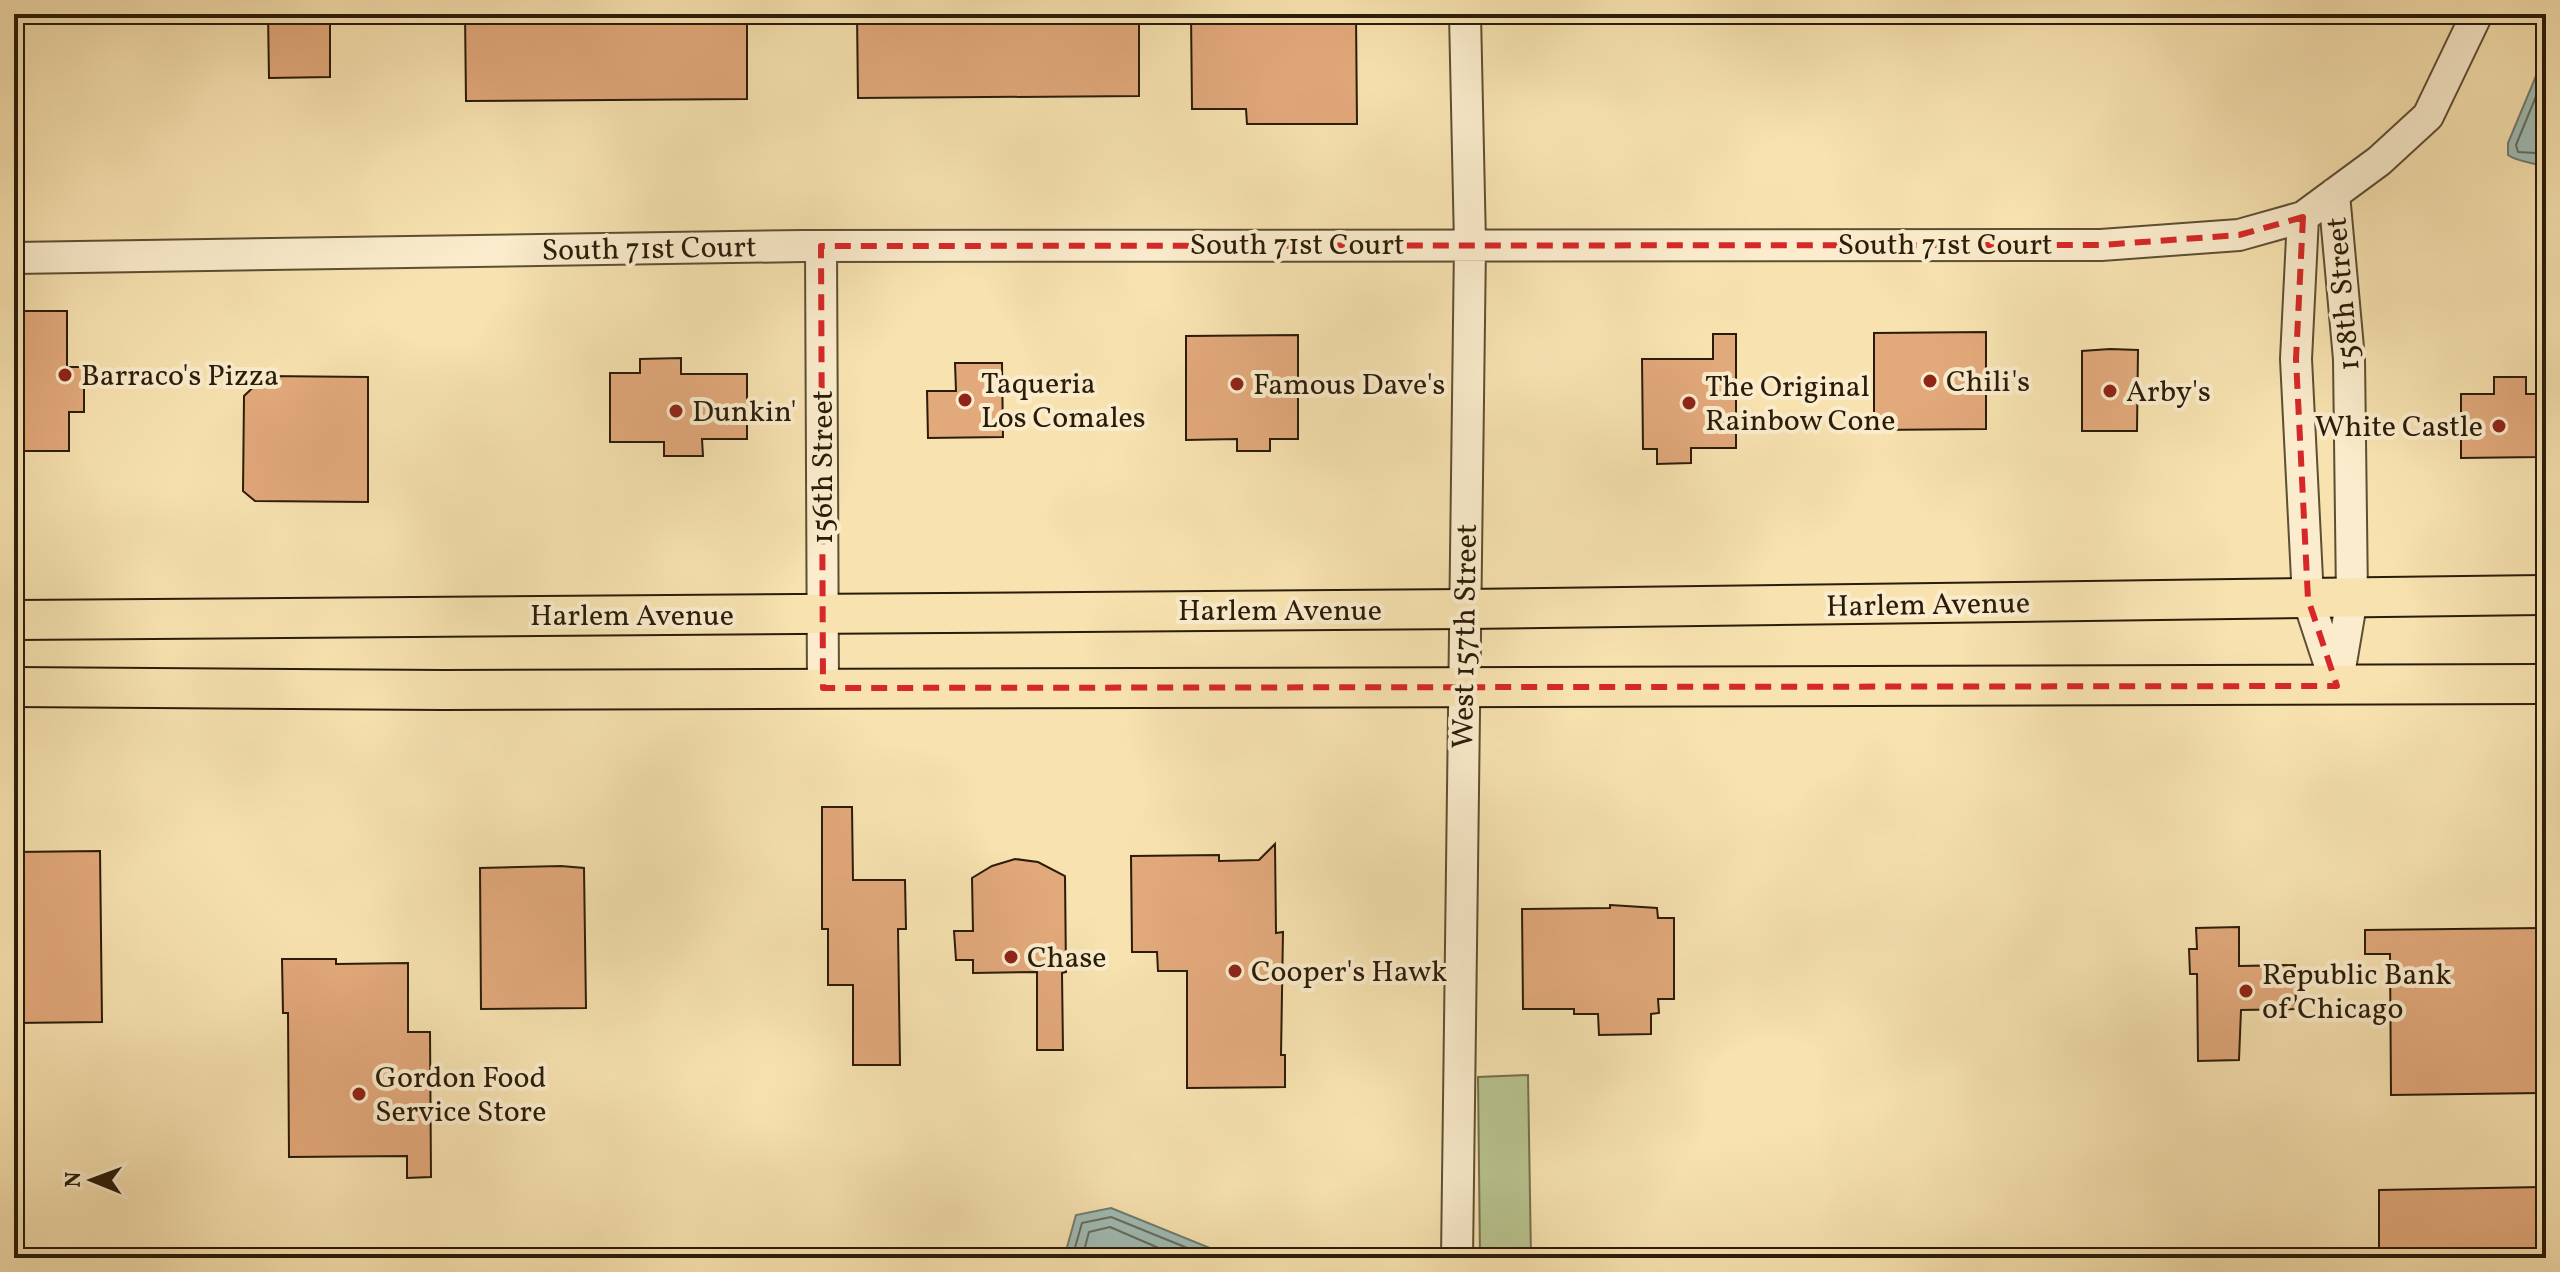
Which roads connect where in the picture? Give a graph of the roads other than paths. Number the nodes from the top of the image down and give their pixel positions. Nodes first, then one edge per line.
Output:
1 (1465, 14) edge
2 (2477, 14) edge
3 (2334, 194) junction
4 (2303, 217) junction
5 (1470, 244) junction
6 (821, 246) junction
7 (14, 258) edge
8 (2546, 595) edge
9 (2352, 598) junction
10 (2308, 599) junction
11 (1466, 609) junction
12 (823, 613) junction
13 (14, 620) edge
14 (2546, 684) edge
15 (2337, 686) junction
16 (14, 687) edge
17 (823, 688) junction
18 (1463, 688) junction
19 (1457, 1258) edge

1 - 5 street, West 157th Street
2 - 3 street, South 71st Court
3 - 4 street, South 71st Court
3 - 9 street, 158th Street
4 - 5 street, South 71st Court
4 - 10 street, 158th Street
5 - 6 street, South 71st Court
5 - 11 street, West 157th Street
6 - 7 street, South 71st Court
6 - 12 street, 156th Street
8 - 9 main road, Harlem Avenue
9 - 10 main road, Harlem Avenue
9 - 15 street, 158th Street
10 - 11 main road, Harlem Avenue
10 - 15 street, 158th Street
11 - 12 main road, Harlem Avenue
11 - 18 street, West 157th Street
12 - 13 main road, Harlem Avenue
12 - 17 street, 156th Street
14 - 15 main road
15 - 18 main road
16 - 17 main road
17 - 18 main road
18 - 19 street, West 157th Street

